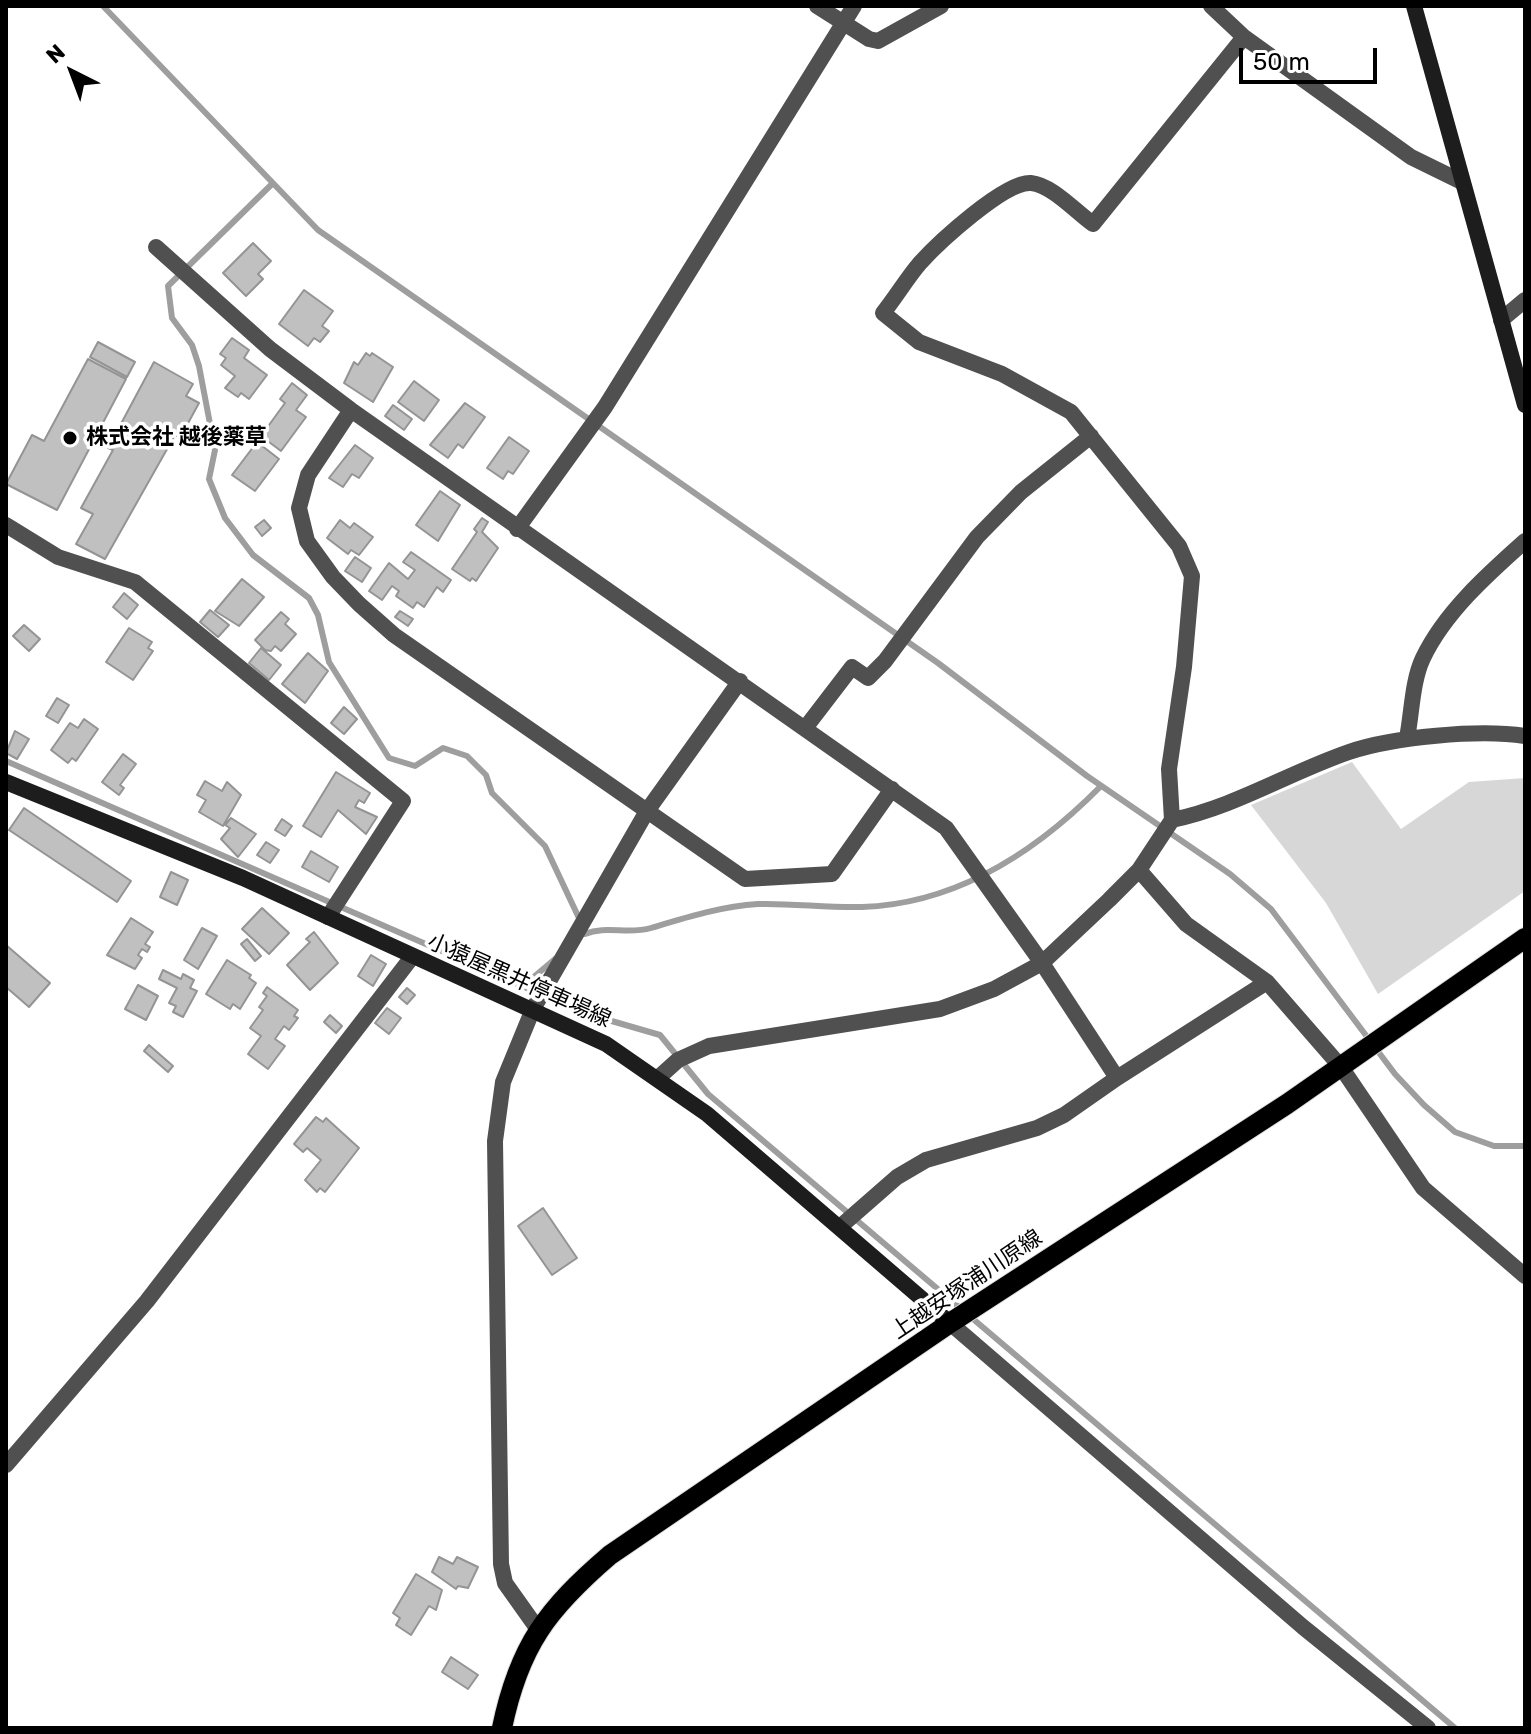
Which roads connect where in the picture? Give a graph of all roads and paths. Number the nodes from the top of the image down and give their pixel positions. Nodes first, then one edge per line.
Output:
1 (817, 6) edge
2 (854, 6) edge
3 (941, 6) edge
4 (1211, 6) edge
5 (1414, 6) edge
6 (844, 23) junction
7 (1244, 37) junction
8 (1462, 182) junction
9 (156, 247) dead end
10 (1525, 300) edge
11 (1501, 320) junction
12 (1525, 405) edge
13 (351, 410) junction
14 (1091, 436) junction
15 (6, 525) edge
16 (517, 529) junction
17 (1525, 541) edge
18 (740, 681) junction
19 (806, 727) junction
20 (1525, 736) edge
21 (1407, 738) junction
22 (6, 782) edge
23 (892, 789) junction
24 (647, 811) junction
25 (1172, 820) junction
26 (1139, 870) junction
27 (328, 917) junction
28 (1525, 938) edge
29 (412, 957) junction
30 (1042, 963) junction
31 (1267, 982) junction
32 (533, 1009) junction
33 (1341, 1067) junction
34 (658, 1078) junction
35 (1117, 1078) junction
36 (841, 1226) junction
37 (1525, 1276) edge
38 (950, 1323) junction
39 (6, 1465) edge
40 (537, 1628) junction
41 (502, 1728) edge
42 (1428, 1728) edge

1 - 6 street
2 - 6 street
3 - 6 street
4 - 7 street
5 - 8 main road
6 - 16 street
7 - 8 street
7 - 14 street
8 - 11 main road
9 - 13 street
10 - 11 street
11 - 12 main road
13 - 16 street
13 - 24 street
14 - 19 street
14 - 25 street
15 - 27 street
16 - 18 street
17 - 21 street
18 - 19 street
18 - 24 street
19 - 23 street
20 - 21 street
21 - 25 street
22 - 27 main road, 小猿屋黒井停車場線
23 - 24 street
23 - 30 street
24 - 32 street
25 - 26 street
26 - 30 street
26 - 31 street
27 - 29 main road, 小猿屋黒井停車場線
28 - 33 main road, 上越安塚浦川原線
29 - 32 main road, 小猿屋黒井停車場線
29 - 39 street
30 - 34 street
30 - 35 street
31 - 33 street
31 - 35 street
32 - 34 main road, 小猿屋黒井停車場線
32 - 40 street
33 - 37 street
33 - 38 main road, 上越安塚浦川原線
34 - 36 main road, 小猿屋黒井停車場線
35 - 36 street
36 - 38 main road, 小猿屋黒井停車場線
38 - 40 main road, 上越安塚浦川原線
38 - 42 street
40 - 41 main road, 上越安塚浦川原線

